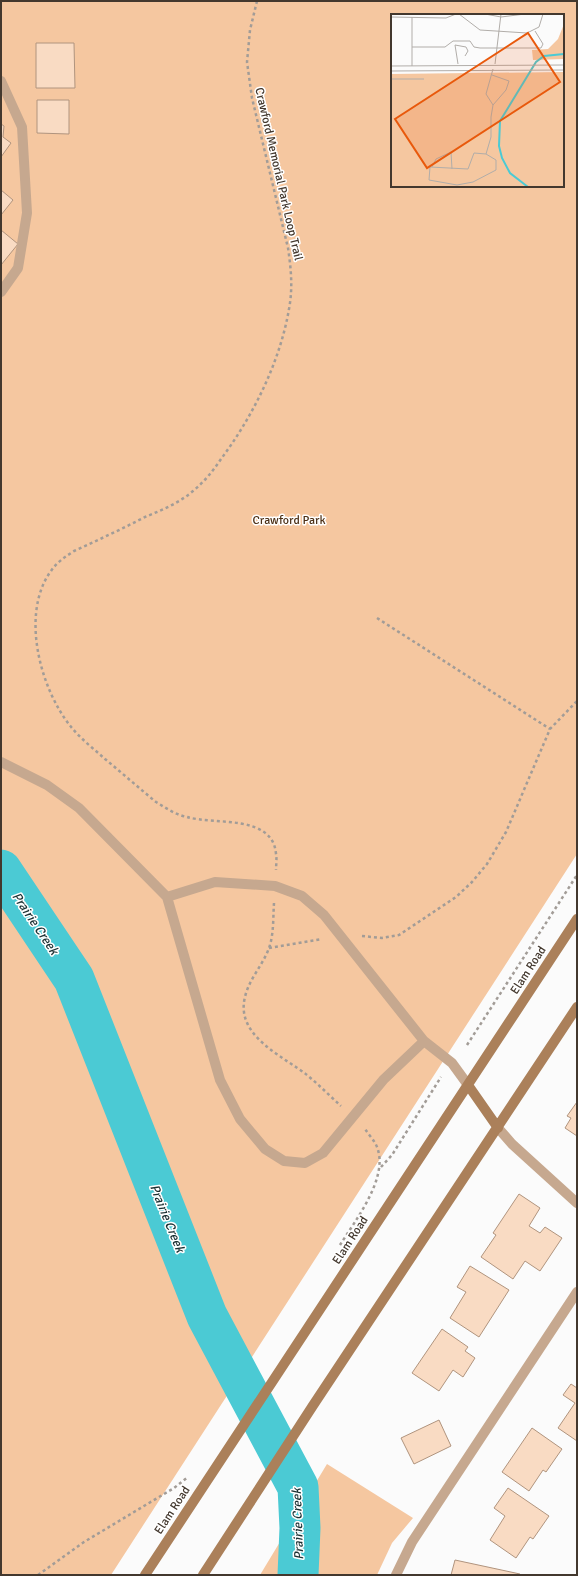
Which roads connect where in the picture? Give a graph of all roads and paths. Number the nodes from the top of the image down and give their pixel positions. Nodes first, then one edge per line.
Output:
1 (257, 1) edge
2 (1, 81) edge
3 (1, 292) edge
4 (376, 618) dead end
5 (577, 701) edge
6 (550, 729) junction
7 (1, 762) edge
8 (577, 875) edge
9 (275, 886) junction
10 (167, 897) junction
11 (577, 919) edge
12 (340, 936) junction
13 (269, 948) junction
14 (577, 1007) edge
15 (424, 1041) junction
16 (466, 1045) dead end
17 (441, 1076) dead end
18 (468, 1085) junction
19 (352, 1116) junction
20 (498, 1128) junction
21 (380, 1168) junction
22 (577, 1203) edge
23 (338, 1248) dead end
24 (577, 1292) edge
25 (190, 1475) dead end
26 (38, 1575) edge
27 (145, 1575) edge
28 (203, 1575) edge
29 (396, 1575) edge

1 - 9 path, Crawford Memorial Park Loop Trail
2 - 3 street
4 - 6 path
5 - 6 path
6 - 12 path
7 - 10 street
8 - 16 path
9 - 10 street
9 - 12 street
9 - 13 path, Crawford Memorial Park Loop Trail
10 - 19 street
11 - 18 main road, Elam Road
12 - 13 path
12 - 15 street
13 - 19 path, Crawford Memorial Park Loop Trail
14 - 20 main road
15 - 18 street
15 - 19 street
17 - 21 path
18 - 20 main road
18 - 27 main road, Elam Road
19 - 21 path, Crawford Memorial Park Loop Trail
20 - 22 street
20 - 28 main road
21 - 23 path, Crawford Memorial Park Loop Trail
24 - 29 street
25 - 26 path

